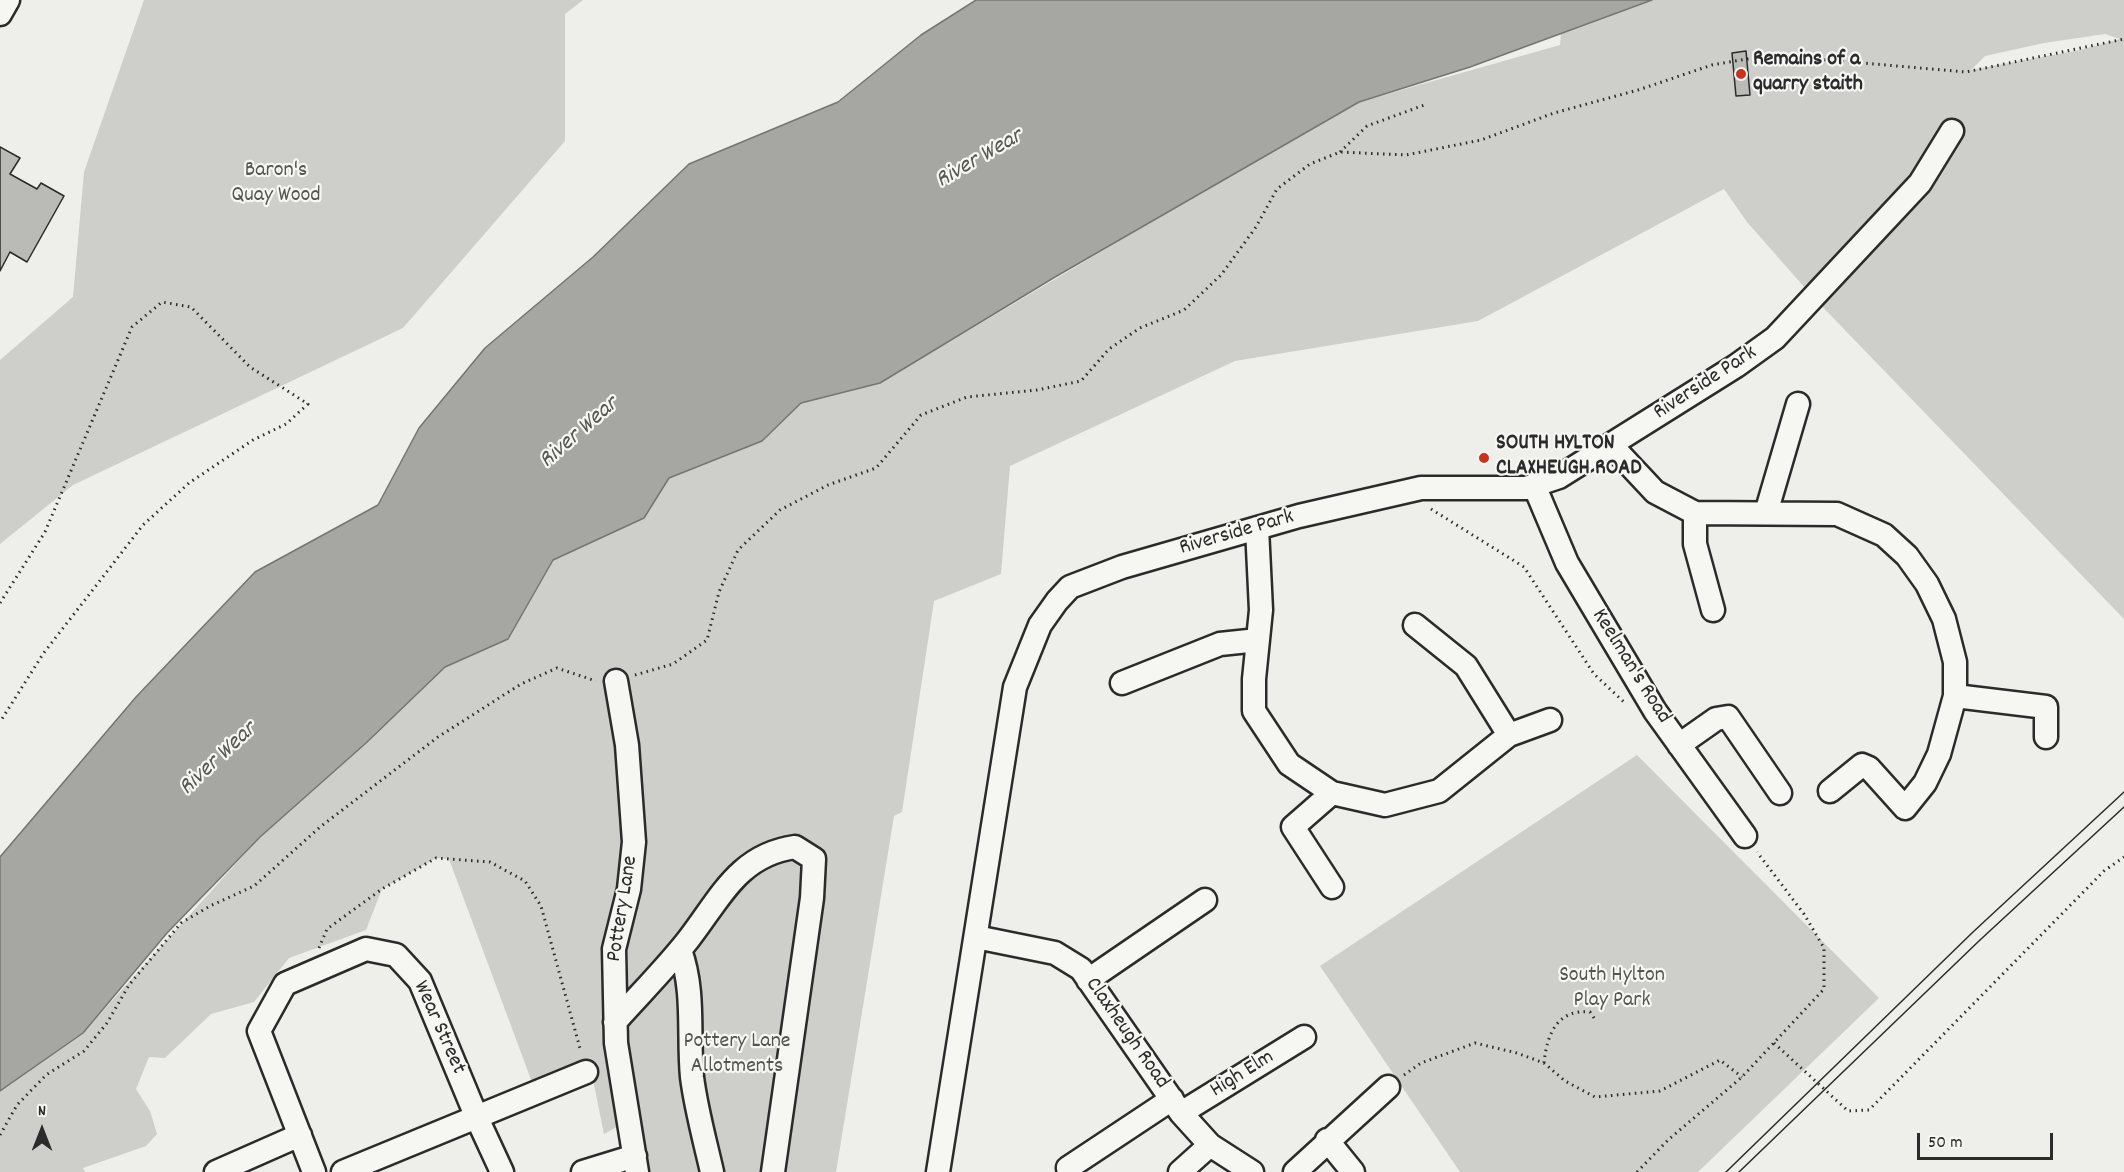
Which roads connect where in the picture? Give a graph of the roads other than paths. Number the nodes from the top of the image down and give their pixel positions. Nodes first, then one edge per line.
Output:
1 (8, 0) edge
2 (0, 14) edge
3 (1952, 131) dead end
4 (1798, 404) dead end
5 (1611, 444) junction
6 (1534, 486) junction
7 (1695, 513) junction
8 (1766, 513) junction
9 (1257, 528) junction
10 (1713, 610) dead end
11 (1415, 625) dead end
12 (1258, 640) junction
13 (615, 681) road end
14 (1122, 683) dead end
15 (1956, 696) junction
16 (1550, 720) dead end
17 (1509, 735) junction
18 (2046, 737) dead end
19 (1680, 745) junction
20 (1830, 791) dead end
21 (1332, 793) junction
22 (1780, 793) dead end
23 (1745, 836) road end
24 (1332, 887) dead end
25 (1205, 900) dead end
26 (976, 937) junction
27 (680, 950) junction
28 (1088, 980) junction
29 (615, 1022) junction
30 (1305, 1037) dead end
31 (586, 1072) road end
32 (1388, 1087) road end
33 (1176, 1106) junction
34 (477, 1118) junction
35 (300, 1136) junction
36 (1327, 1140) junction
37 (1210, 1145) junction
38 (636, 1164) edge
39 (216, 1172) edge
40 (314, 1172) edge
41 (343, 1172) edge
42 (502, 1172) edge
43 (583, 1172) edge
44 (712, 1172) edge
45 (773, 1172) edge
46 (938, 1172) edge
47 (1069, 1172) edge
48 (1180, 1172) edge
49 (1252, 1172) edge
50 (1295, 1172) edge
51 (1353, 1172) edge

1 - 2 street
3 - 5 street, Riverside Park
4 - 8 street
5 - 6 street, Riverside Park
5 - 7 street
6 - 9 street, Riverside Park
6 - 19 street, Keelman's Road
7 - 8 street
7 - 10 street
8 - 15 street
9 - 12 street
9 - 26 street, Riverside Park
11 - 17 street
12 - 14 street
12 - 21 street
13 - 29 street, Pottery Lane
15 - 18 street
15 - 20 street
16 - 17 street
17 - 21 street
19 - 22 street
19 - 23 street, Keelman's Road
21 - 24 street
25 - 28 street
26 - 28 street, Claxheugh Road
26 - 46 street
27 - 29 street
27 - 44 street
27 - 45 street
28 - 33 street, Claxheugh Road
29 - 38 street, Pottery Lane
30 - 33 street, High Elm
31 - 34 street
32 - 36 street
33 - 37 street, Claxheugh Road
33 - 47 street, High Elm
34 - 35 street, Wear Street
34 - 41 street
34 - 42 street, Wear Street
35 - 39 street
35 - 40 street, Wear Street
36 - 50 street
36 - 51 street
37 - 48 street
37 - 49 street, Claxheugh Road
38 - 43 street

